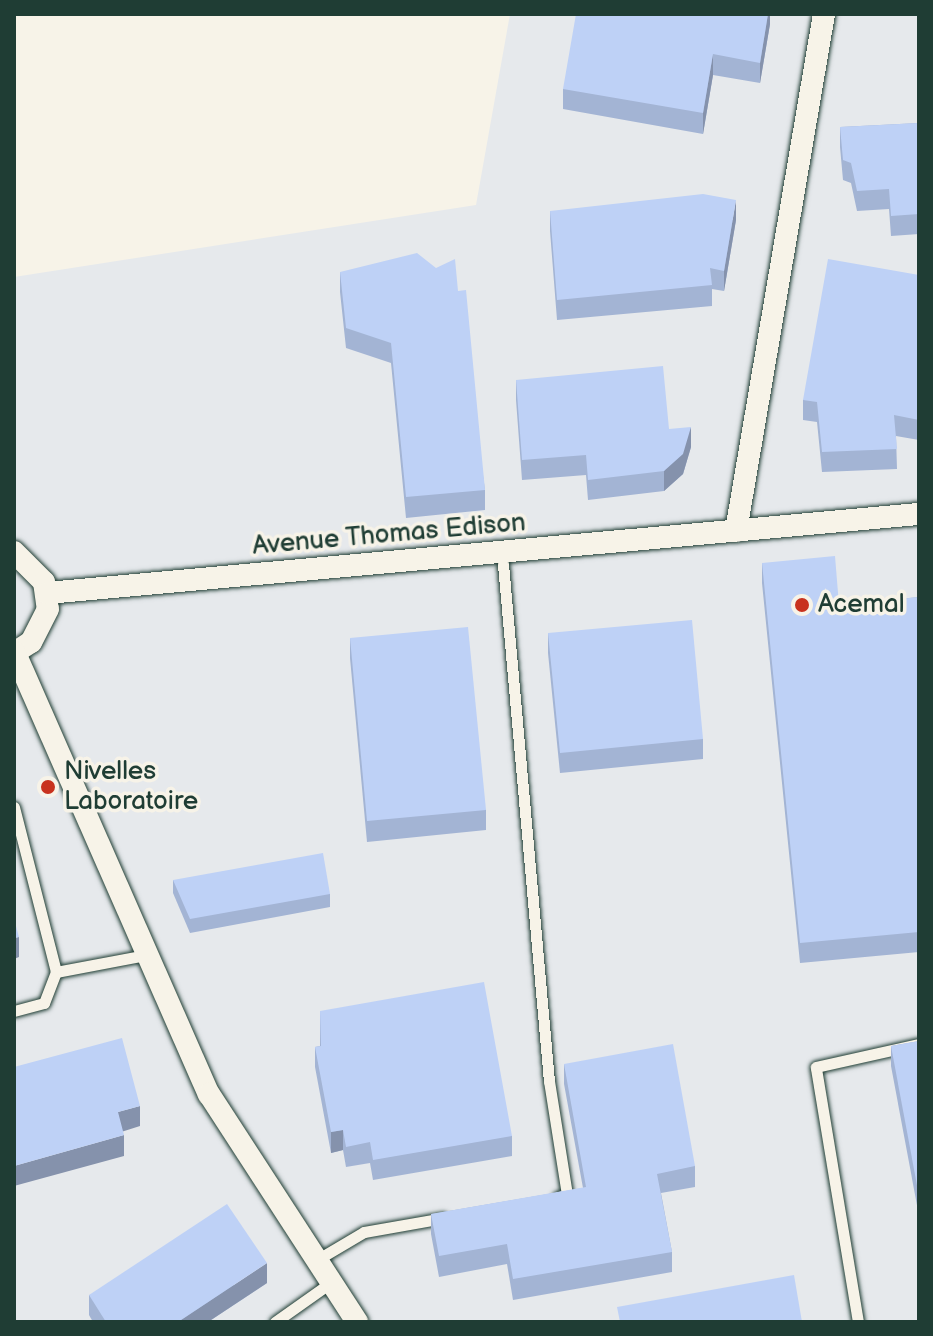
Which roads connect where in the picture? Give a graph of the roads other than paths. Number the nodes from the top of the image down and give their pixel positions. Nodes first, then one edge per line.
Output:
1 (824, 14) edge
2 (919, 514) edge
3 (736, 531) junction
4 (14, 552) edge
5 (503, 564) dead end
6 (47, 593) junction
7 (14, 653) edge
8 (14, 807) edge
9 (146, 955) junction
10 (56, 972) junction
11 (14, 1011) edge
12 (919, 1044) edge
13 (536, 1201) edge
14 (458, 1215) edge
15 (320, 1258) junction
16 (333, 1281) junction
17 (275, 1322) edge
18 (357, 1322) edge
19 (858, 1322) edge

1 - 3 street
2 - 3 street, Avenue Thomas Edison
3 - 6 street, Avenue Thomas Edison
4 - 6 street
5 - 13 lane
6 - 7 street
7 - 9 street
8 - 10 lane
9 - 10 lane
9 - 15 street
10 - 11 lane
12 - 19 lane
14 - 15 lane
15 - 16 street
16 - 17 lane
16 - 18 street

